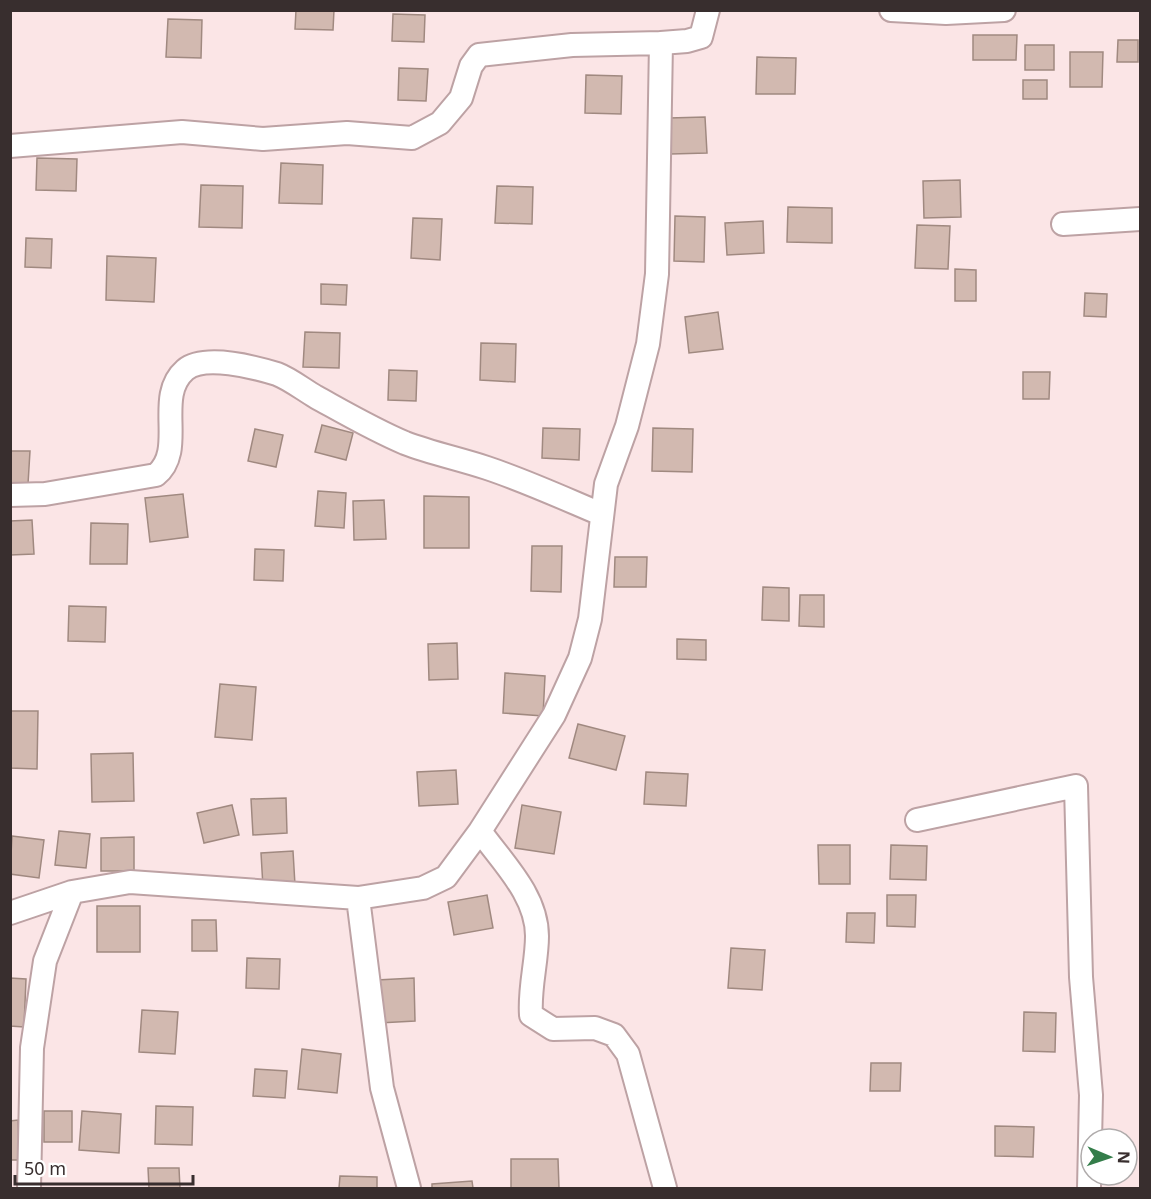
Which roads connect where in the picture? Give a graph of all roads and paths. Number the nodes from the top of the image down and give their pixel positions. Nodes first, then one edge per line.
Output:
1 (708, 10) edge
2 (891, 10) edge
3 (1004, 10) edge
4 (661, 43) junction
5 (10, 146) edge
6 (1140, 219) edge
7 (1063, 224) dead end
8 (10, 495) edge
9 (601, 514) junction
10 (917, 820) dead end
11 (480, 831) junction
12 (72, 892) junction
13 (358, 898) junction
14 (10, 913) edge
15 (29, 1188) edge
16 (408, 1188) edge
17 (665, 1188) edge
18 (1089, 1188) edge

1 - 4 street
2 - 3 street
4 - 5 street
4 - 9 street
6 - 7 street
8 - 9 street
9 - 11 street
10 - 18 street
11 - 13 street
11 - 17 street
12 - 13 street
12 - 14 street
12 - 15 street
13 - 16 street

